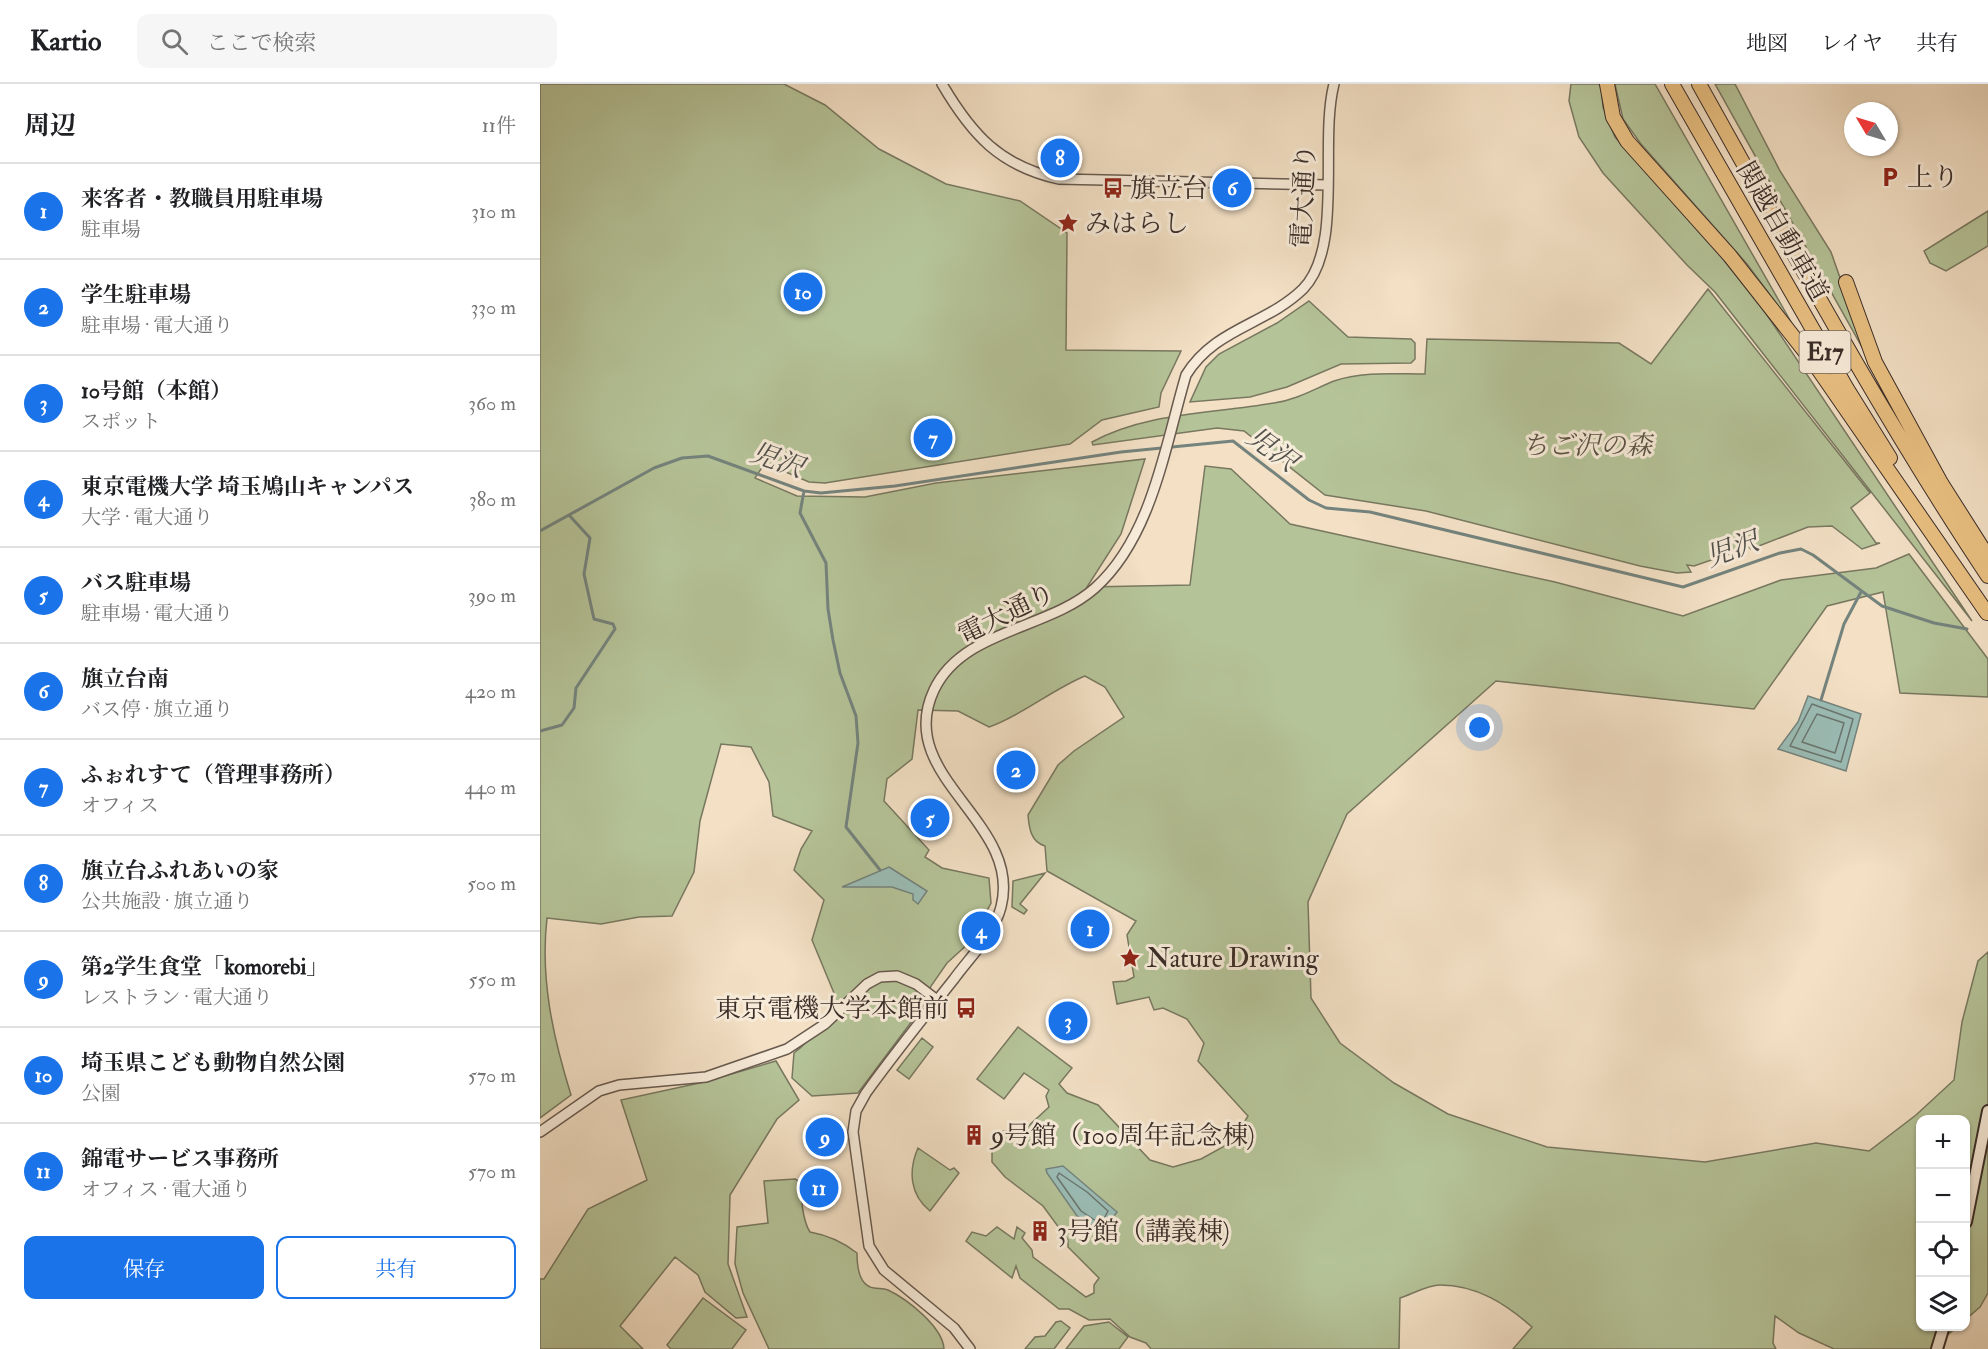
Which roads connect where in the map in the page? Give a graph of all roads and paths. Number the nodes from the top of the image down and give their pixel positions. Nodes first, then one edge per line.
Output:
1 (942, 84) edge
2 (1334, 84) edge
3 (1607, 84) edge
4 (1672, 84) edge
5 (1699, 84) edge
6 (1327, 185) junction
7 (1846, 282) dead end
8 (1988, 556) edge
9 (1988, 576) edge
10 (1987, 614) edge
11 (937, 1000) junction
12 (1988, 1111) edge
13 (540, 1132) edge
14 (1970, 1198) edge
15 (1942, 1331) edge
16 (970, 1349) edge
17 (1937, 1349) edge

1 - 6 street
2 - 6 street, 電大通り
3 - 10 highway
4 - 10 highway, 関越自動車道 / E17
5 - 9 highway, 関越自動車道 / E17
6 - 11 street, 電大通り
7 - 8 highway
11 - 13 street
11 - 16 street, 電大通り
12 - 14 main road
15 - 17 main road

